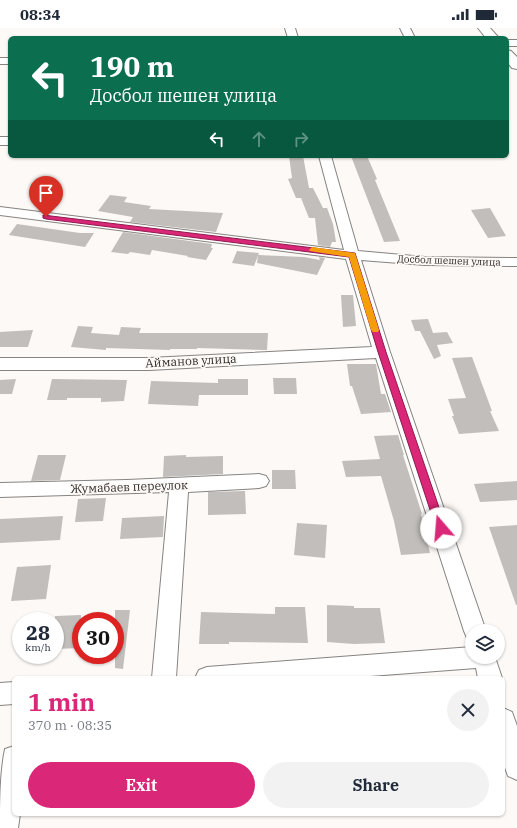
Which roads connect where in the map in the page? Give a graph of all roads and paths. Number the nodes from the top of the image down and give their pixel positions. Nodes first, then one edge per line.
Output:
1 (484, 28) edge
2 (491, 36) edge
3 (509, 56) edge
4 (517, 65) edge
5 (325, 158) edge
6 (0, 211) edge
7 (352, 255) junction
8 (517, 262) edge
9 (382, 352) junction
10 (0, 364) edge
11 (259, 481) dead end
12 (179, 485) junction
13 (0, 490) edge
14 (473, 624) edge
15 (465, 658) edge
16 (486, 664) edge
17 (164, 676) edge
18 (233, 676) edge
19 (489, 676) edge
20 (12, 693) edge
21 (0, 694) edge
22 (505, 727) edge
23 (517, 767) edge
24 (12, 774) edge
25 (5, 828) edge

1 - 2 street
3 - 4 street
5 - 7 street
6 - 7 street, Досбол шешен улица
7 - 8 street, Досбол шешен улица
7 - 9 street
9 - 10 street, Айманов улица
9 - 14 street
11 - 12 street, Жумабаев переулок
12 - 13 street, Жумабаев переулок
12 - 17 street
15 - 18 street
16 - 19 street
20 - 21 street
22 - 23 street
24 - 25 street

